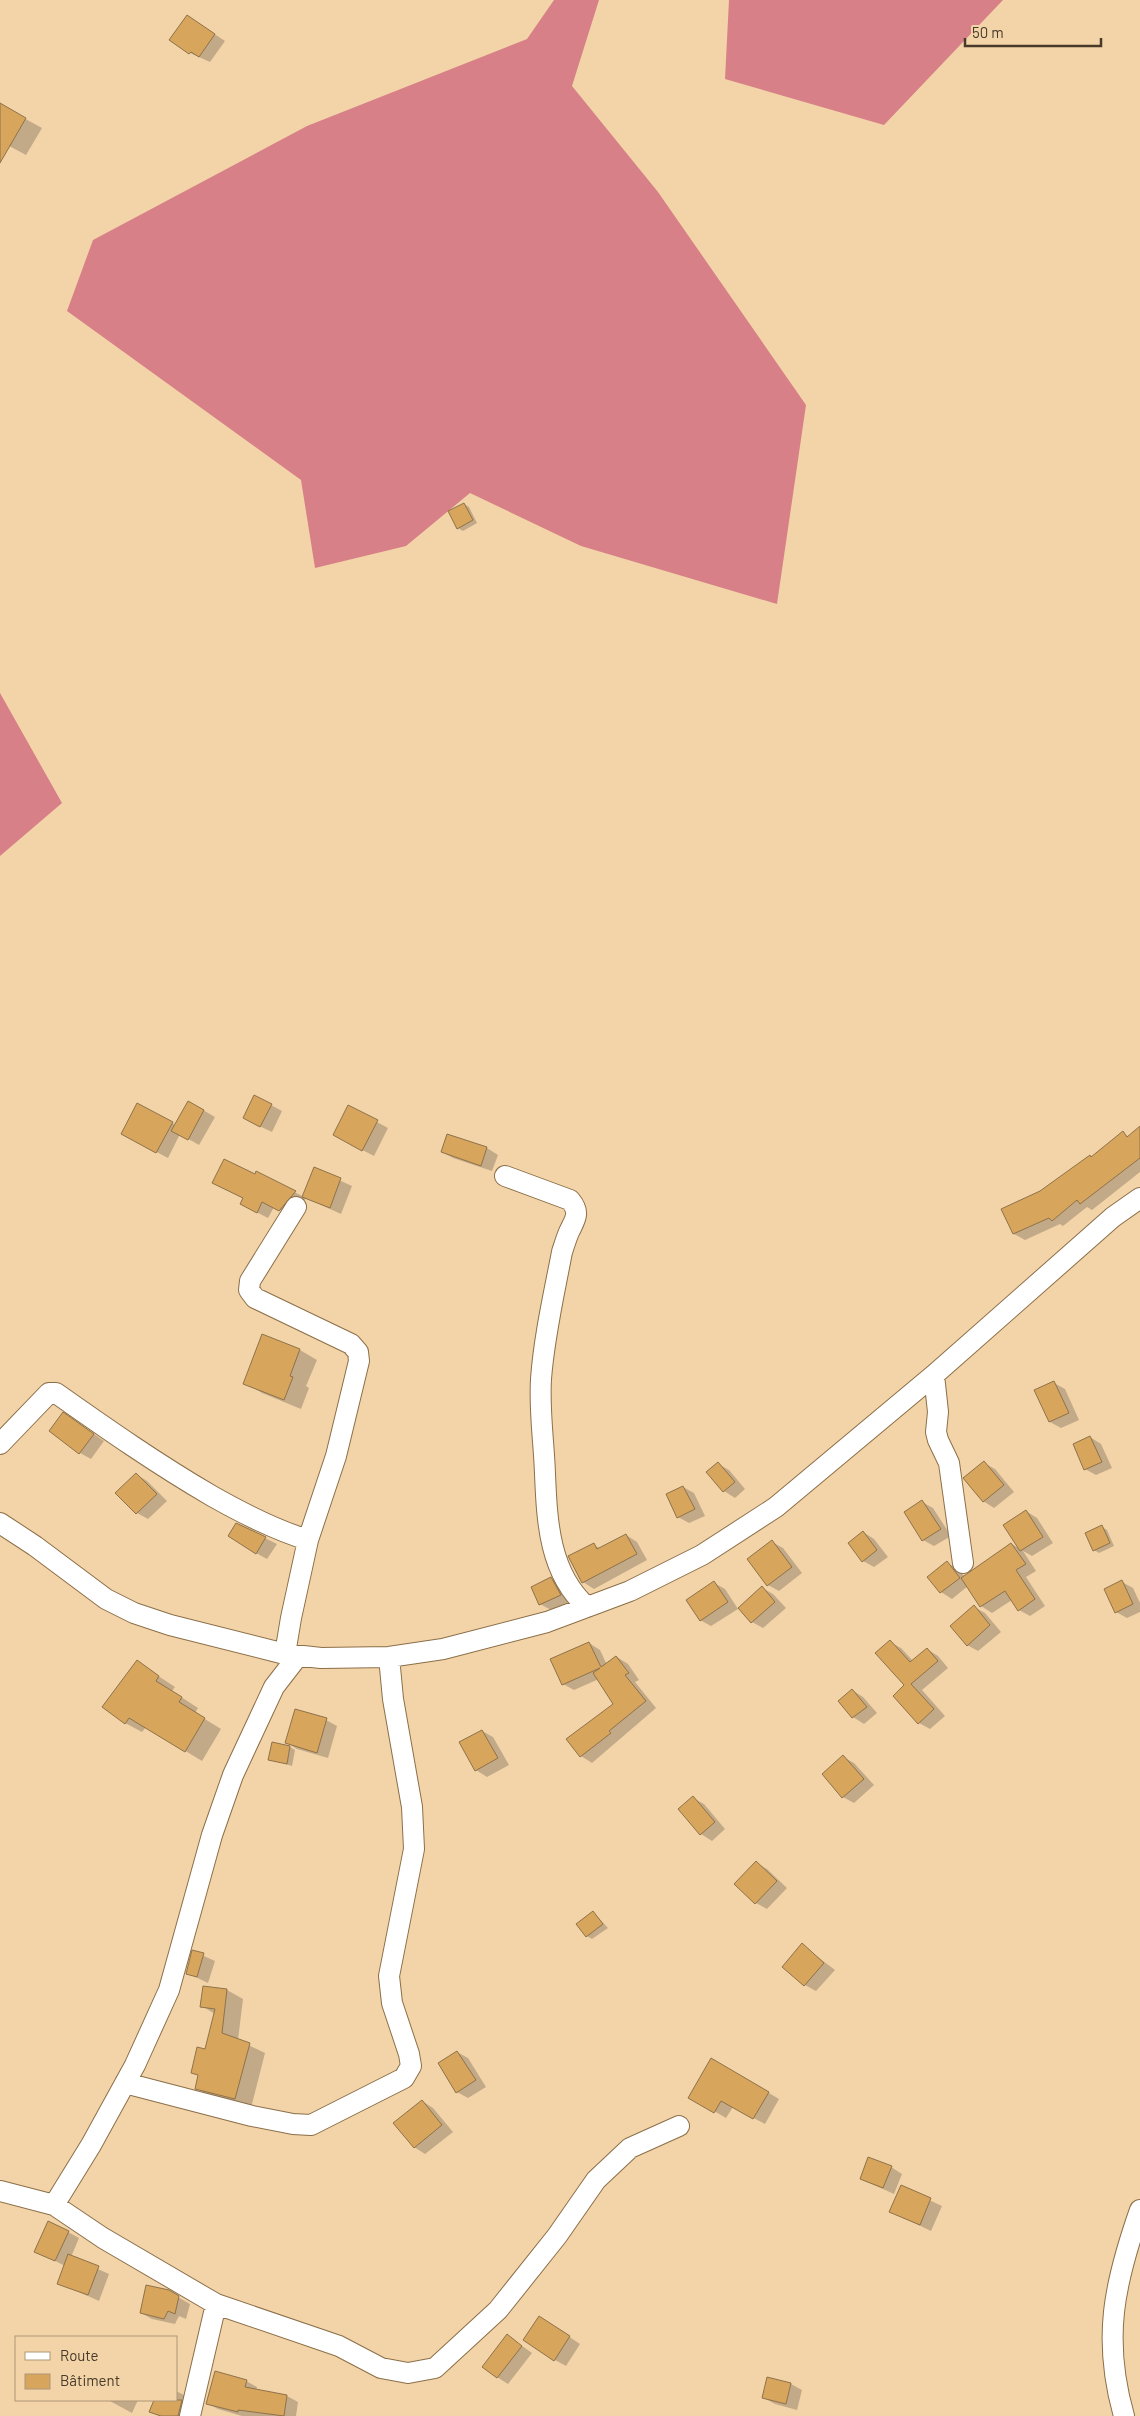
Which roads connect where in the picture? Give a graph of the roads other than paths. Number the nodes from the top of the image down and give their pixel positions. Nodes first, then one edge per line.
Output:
1 (505, 1176) dead end
2 (1140, 1198) edge
3 (296, 1207) dead end
4 (934, 1375) junction
5 (0, 1444) edge
6 (0, 1523) edge
7 (308, 1540) junction
8 (963, 1563) dead end
9 (587, 1607) junction
10 (292, 1655) junction
11 (389, 1658) junction
12 (125, 2083) junction
13 (678, 2126) dead end
14 (0, 2191) edge
15 (54, 2205) junction
16 (1140, 2210) edge
17 (216, 2304) junction
18 (190, 2416) edge
19 (1124, 2416) edge

1 - 9 street
2 - 4 street
3 - 7 street
4 - 8 street
4 - 9 street
5 - 7 street
6 - 10 street
7 - 10 street
9 - 11 street
10 - 11 street
10 - 12 street
11 - 12 street
12 - 15 street
13 - 17 street
14 - 15 street
15 - 17 street
16 - 19 street
17 - 18 street

